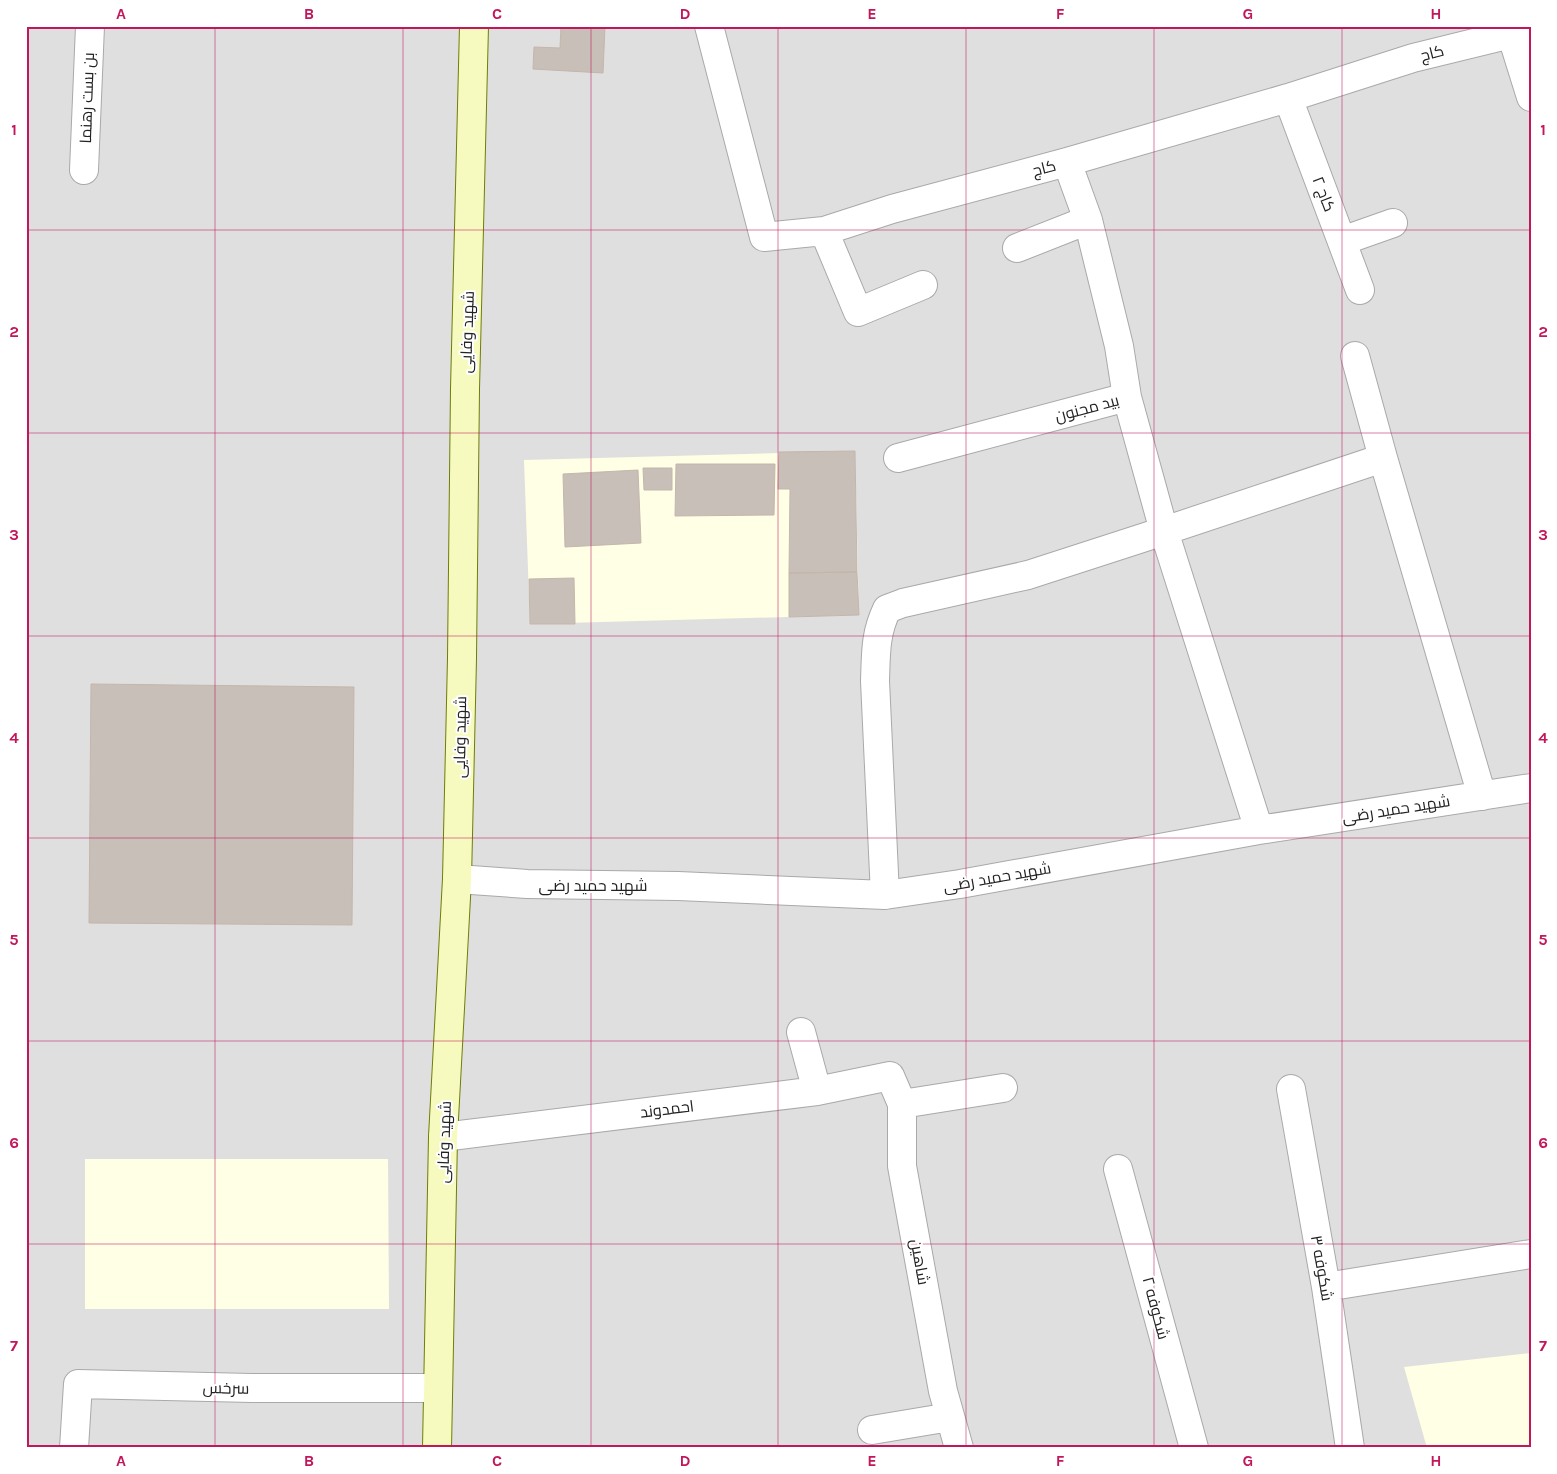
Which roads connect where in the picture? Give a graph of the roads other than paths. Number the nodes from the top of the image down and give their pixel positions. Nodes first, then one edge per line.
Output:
1 (90, 26) edge
2 (474, 26) edge
3 (709, 26) edge
4 (1521, 31) edge
5 (1531, 97) edge
6 (1288, 98) junction
7 (1067, 162) junction
8 (84, 170) dead end
9 (1088, 220) junction
10 (1393, 223) dead end
11 (824, 230) junction
12 (1342, 241) junction
13 (1017, 248) dead end
14 (923, 285) dead end
15 (1360, 290) dead end
16 (1355, 356) dead end
17 (1127, 397) junction
18 (898, 458) dead end
19 (1383, 458) junction
20 (1164, 532) junction
21 (1531, 788) edge
22 (1482, 796) junction
23 (1259, 830) junction
24 (457, 879) junction
25 (885, 895) junction
26 (801, 1032) dead end
27 (890, 1076) joint
28 (1003, 1088) dead end
29 (1291, 1089) dead end
30 (817, 1091) junction
31 (902, 1104) junction
32 (443, 1137) junction
33 (1118, 1169) dead end
34 (1531, 1254) edge
35 (1326, 1287) junction
36 (438, 1388) junction
37 (950, 1417) junction
38 (872, 1430) dead end
39 (74, 1448) edge
40 (437, 1448) edge
41 (959, 1448) edge
42 (1194, 1448) edge
43 (1350, 1448) edge

1 - 8 street, بن بست رهنما
2 - 24 main road, شهید وفایی
3 - 11 street, کاج
4 - 5 street
4 - 6 street, کاج
6 - 7 street, کاج
6 - 12 street, کاج ۲
7 - 9 street, بید مجنون
7 - 11 street, کاج
9 - 13 street
9 - 17 street, بید مجنون
10 - 12 street
11 - 14 street
12 - 15 street, کاج ۲
16 - 19 street
17 - 18 street, بید مجنون
17 - 20 street
19 - 20 street
19 - 22 street
20 - 23 street
20 - 25 street
21 - 22 street, شهید حمید رضی
22 - 23 street, شهید حمید رضی
23 - 25 street, شهید حمید رضی
24 - 25 street, شهید حمید رضی
24 - 32 main road, شهید وفایی
26 - 30 street
27 - 30 street, احمدوند
27 - 31 street, شاهین
28 - 31 street
29 - 35 street, شکوفه ۳
30 - 32 street, احمدوند
31 - 37 street, شاهین
32 - 36 main road, شهید وفایی
33 - 42 street, شکوفه ۲
34 - 35 street
35 - 43 street, شکوفه ۳
36 - 39 street, سرخس
36 - 40 main road, شهید وفایی
37 - 38 street
37 - 41 street, شاهین

